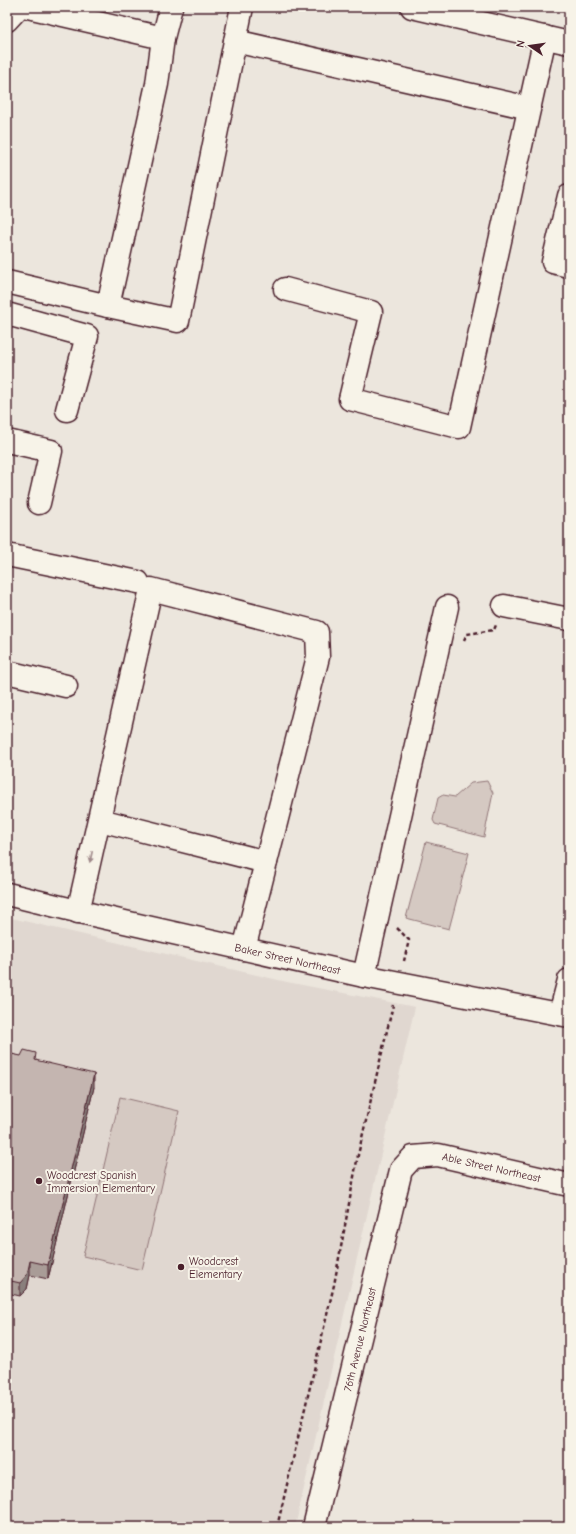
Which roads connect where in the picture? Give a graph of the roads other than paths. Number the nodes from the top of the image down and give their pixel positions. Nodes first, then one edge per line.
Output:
1 (19, 7) edge
2 (28, 7) edge
3 (171, 7) edge
4 (242, 7) edge
5 (412, 7) edge
6 (7, 20) edge
7 (545, 37) junction
8 (163, 38) junction
9 (235, 41) junction
10 (569, 43) edge
11 (529, 108) junction
12 (569, 196) edge
13 (569, 266) edge
14 (7, 282) edge
15 (285, 289) dead end
16 (108, 306) junction
17 (7, 314) edge
18 (67, 410) dead end
19 (7, 441) edge
20 (39, 503) dead end
21 (7, 555) edge
22 (138, 582) dead end
23 (504, 606) road end
24 (447, 607) dead end
25 (569, 619) edge
26 (7, 672) edge
27 (66, 686) dead end
28 (100, 820) junction
29 (266, 862) junction
30 (7, 894) edge
31 (78, 912) junction
32 (244, 949) junction
33 (364, 976) junction
34 (569, 980) edge
35 (565, 1015) edge
36 (413, 1157) joint
37 (569, 1186) edge
38 (314, 1527) edge

1 - 6 street
2 - 8 street
3 - 8 street
4 - 9 street
5 - 7 street
7 - 10 street
7 - 11 street
8 - 16 street
9 - 11 street
9 - 16 street
11 - 15 street
12 - 13 street
14 - 16 street
17 - 18 street
19 - 20 street
21 - 22 street
23 - 25 street
24 - 33 street
26 - 27 street
28 - 29 street
28 - 29 street
28 -> 31 street
29 - 32 street
30 - 31 street, Baker Street Northeast
31 - 32 street, Baker Street Northeast
32 - 33 street, Baker Street Northeast
33 - 35 street, Baker Street Northeast
34 - 35 street
36 - 37 street, Able Street Northeast
36 - 38 street, 76th Avenue Northeast

